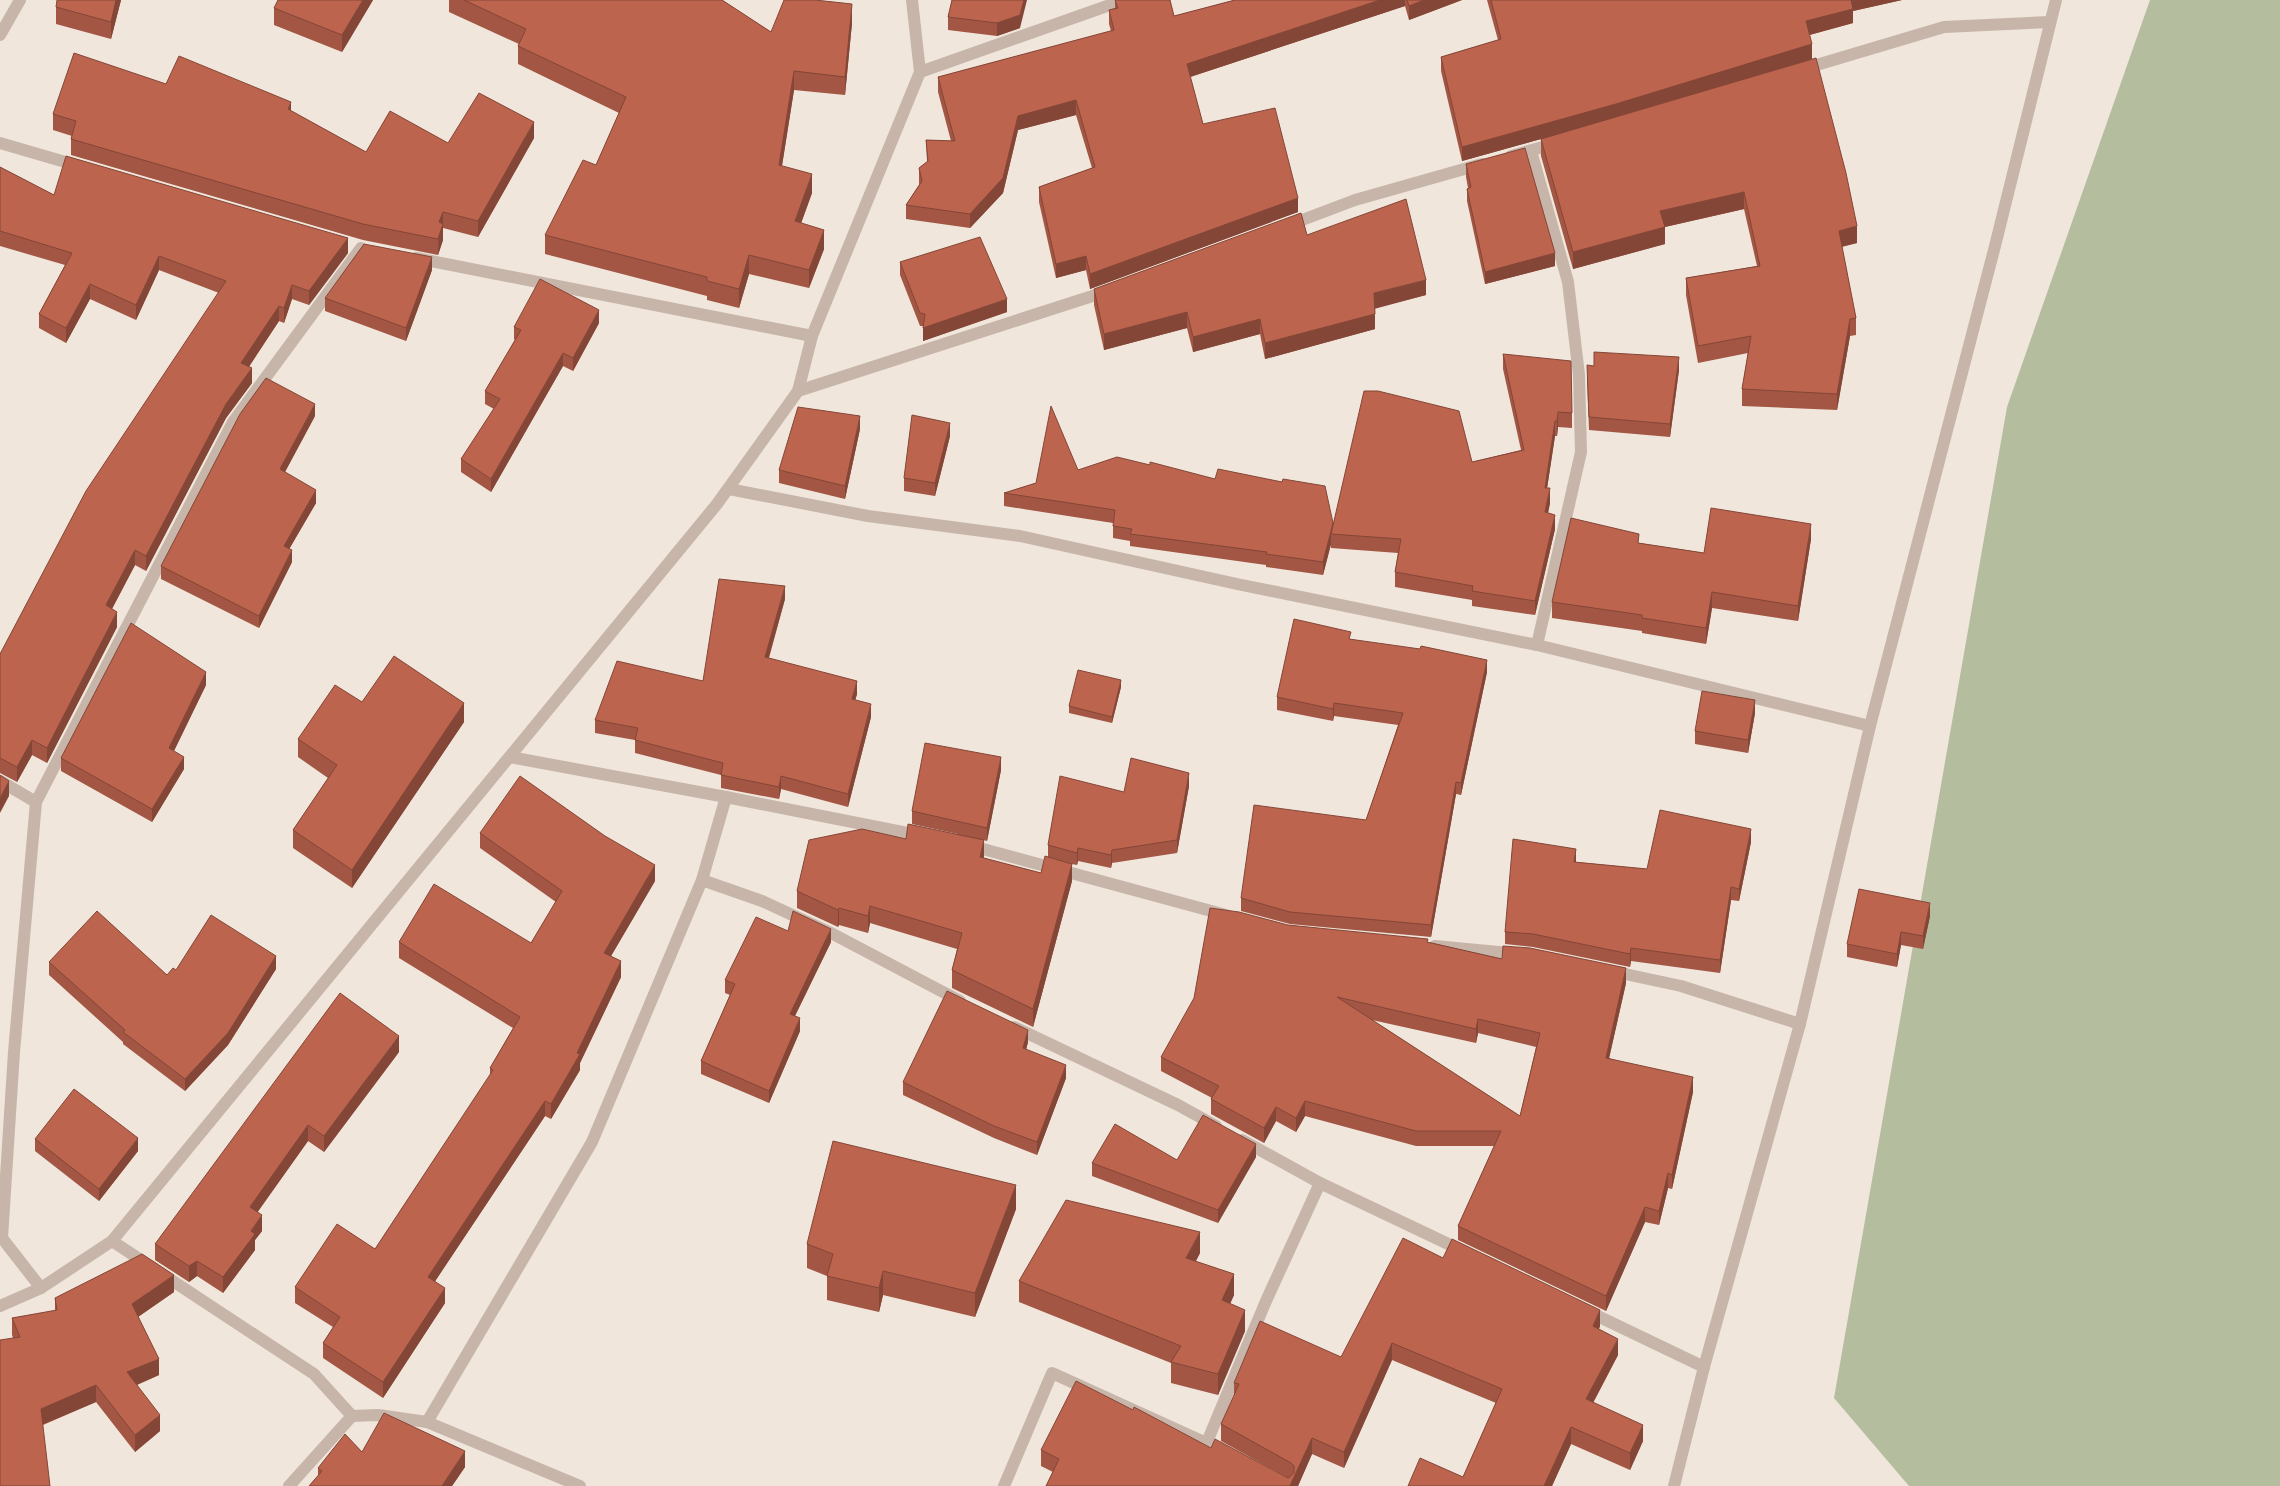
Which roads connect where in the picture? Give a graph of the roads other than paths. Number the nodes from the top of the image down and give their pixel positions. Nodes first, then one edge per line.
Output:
1 (20, 0) edge
2 (912, 0) edge
3 (1124, 0) edge
4 (2056, 0) edge
5 (2049, 22) junction
6 (0, 35) edge
7 (920, 72) junction
8 (1795, 72) edge
9 (1570, 140) edge
10 (0, 143) edge
11 (1531, 151) junction
12 (95, 170) edge
13 (1280, 228) edge
14 (361, 247) edge
15 (400, 255) edge
16 (1121, 286) edge
17 (812, 336) junction
18 (798, 391) junction
19 (729, 489) junction
20 (1537, 645) junction
21 (1870, 726) junction
22 (510, 757) junction
23 (0, 781) edge
24 (726, 797) junction
25 (36, 802) junction
26 (940, 839) edge
27 (959, 843) edge
28 (702, 880) junction
29 (1242, 919) edge
30 (1425, 945) edge
31 (1532, 955) edge
32 (1597, 969) edge
33 (976, 1009) edge
34 (1002, 1021) edge
35 (1800, 1024) junction
36 (1320, 1183) junction
37 (1, 1237) edge
38 (112, 1241) junction
39 (1472, 1256) edge
40 (41, 1288) junction
41 (1570, 1303) edge
42 (0, 1306) edge
43 (1704, 1367) junction
44 (352, 1416) junction
45 (427, 1422) junction
46 (1207, 1442) junction
47 (1239, 1460) edge
48 (289, 1486) edge
49 (580, 1486) edge
50 (1004, 1486) edge
51 (1674, 1486) edge

1 - 6 street
2 - 7 street
3 - 7 street
4 - 5 street
5 - 8 street
5 - 21 street
7 - 17 street
9 - 11 street
10 - 12 street
11 - 13 street
11 - 20 street
14 - 25 street
15 - 17 street
16 - 18 street
17 - 18 street
18 - 19 street
19 - 20 street
19 - 22 street
20 - 21 street
21 - 35 street
22 - 24 street
22 - 38 street
23 - 25 street
24 - 26 street
24 - 28 street
25 - 37 street
27 - 29 street
28 - 33 street
28 - 45 street
30 - 31 street
32 - 35 street
34 - 36 street
35 - 43 street
36 - 39 street
36 - 46 street
37 - 40 street
38 - 40 street
38 - 44 street
40 - 42 street
41 - 43 street
43 - 51 street
44 - 45 street
44 - 48 street
45 - 49 street
46 - 47 street
46 - 50 street

